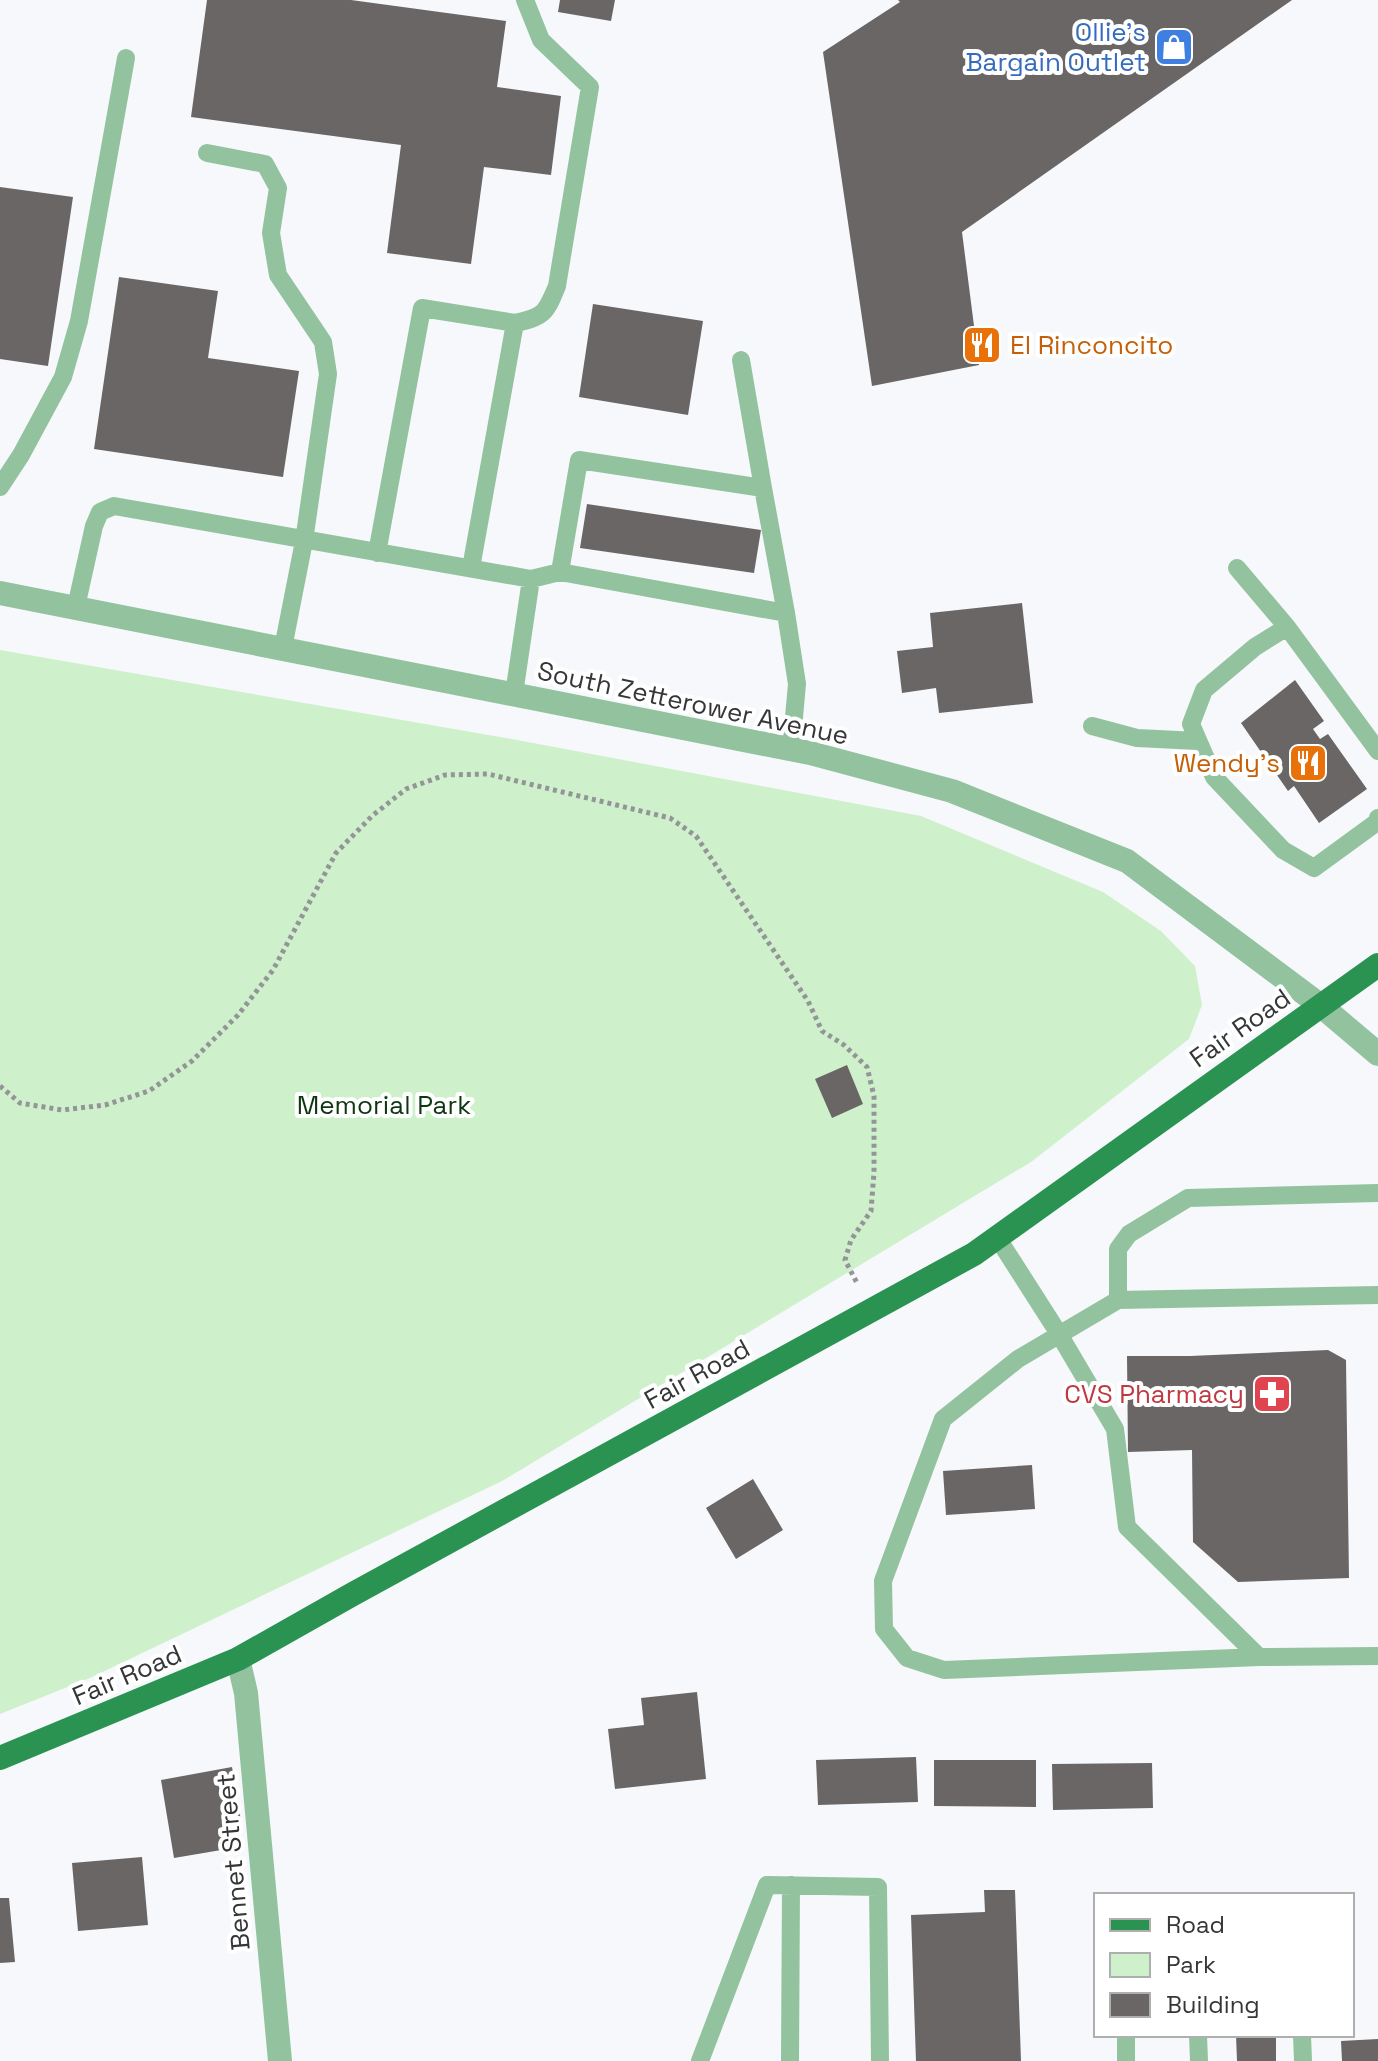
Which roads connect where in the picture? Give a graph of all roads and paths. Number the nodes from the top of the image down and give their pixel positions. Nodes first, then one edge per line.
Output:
1 (525, 0) edge
2 (126, 58) dead end
3 (207, 153) dead end
4 (515, 323) junction
5 (741, 360) dead end
6 (0, 487) edge
7 (763, 488) junction
8 (304, 541) junction
9 (377, 553) junction
10 (471, 568) junction
11 (1237, 568) dead end
12 (560, 572) junction
13 (531, 579) junction
14 (0, 593) edge
15 (76, 607) junction
16 (786, 613) junction
17 (1287, 627) junction
18 (283, 648) junction
19 (514, 694) junction
20 (1092, 726) dead end
21 (1198, 741) junction
22 (791, 750) junction
23 (1378, 751) edge
24 (1378, 818) edge
25 (1378, 965) edge
26 (1320, 1005) junction
27 (1378, 1054) edge
28 (0, 1086) edge
29 (1378, 1193) edge
30 (997, 1237) junction
31 (1378, 1295) edge
32 (1118, 1300) junction
33 (871, 1311) junction
34 (1059, 1334) junction
35 (1378, 1656) edge
36 (1259, 1657) junction
37 (238, 1659) junction
38 (0, 1758) edge
39 (791, 1885) junction
40 (1126, 2037) edge
41 (1198, 2037) edge
42 (1302, 2037) edge
43 (280, 2061) edge
44 (700, 2061) edge
45 (790, 2061) edge
46 (880, 2061) edge
47 (1126, 2061) edge
48 (1199, 2061) edge
49 (1303, 2061) edge

1 - 4 lane
2 - 6 lane
3 - 8 lane
4 - 9 lane
4 - 10 lane
5 - 7 lane
7 - 12 lane
7 - 16 lane
8 - 9 lane
8 - 15 lane
8 - 18 lane
9 - 10 lane
10 - 13 lane
11 - 17 lane
12 - 13 lane
12 - 16 lane
13 - 19 lane
14 - 15 street, South Zetterower Avenue
15 - 18 street, South Zetterower Avenue
16 - 22 lane
17 - 21 lane
17 - 23 lane
18 - 19 street, South Zetterower Avenue
19 - 22 street, South Zetterower Avenue
20 - 21 lane
21 - 24 lane
22 - 26 street, South Zetterower Avenue
25 - 26 main road, Fair Road
26 - 27 street, South Zetterower Avenue
26 - 30 main road, Fair Road
28 - 33 path
29 - 32 lane
30 - 33 main road, Fair Road
30 - 34 lane
31 - 32 lane
32 - 34 lane
33 - 37 main road, Fair Road
34 - 36 lane
34 - 36 lane
35 - 36 lane
37 - 38 main road, Fair Road
37 - 43 street, Bennet Street
39 - 44 lane
39 - 45 lane
39 - 46 lane
40 - 47 lane
41 - 48 lane
42 - 49 lane

